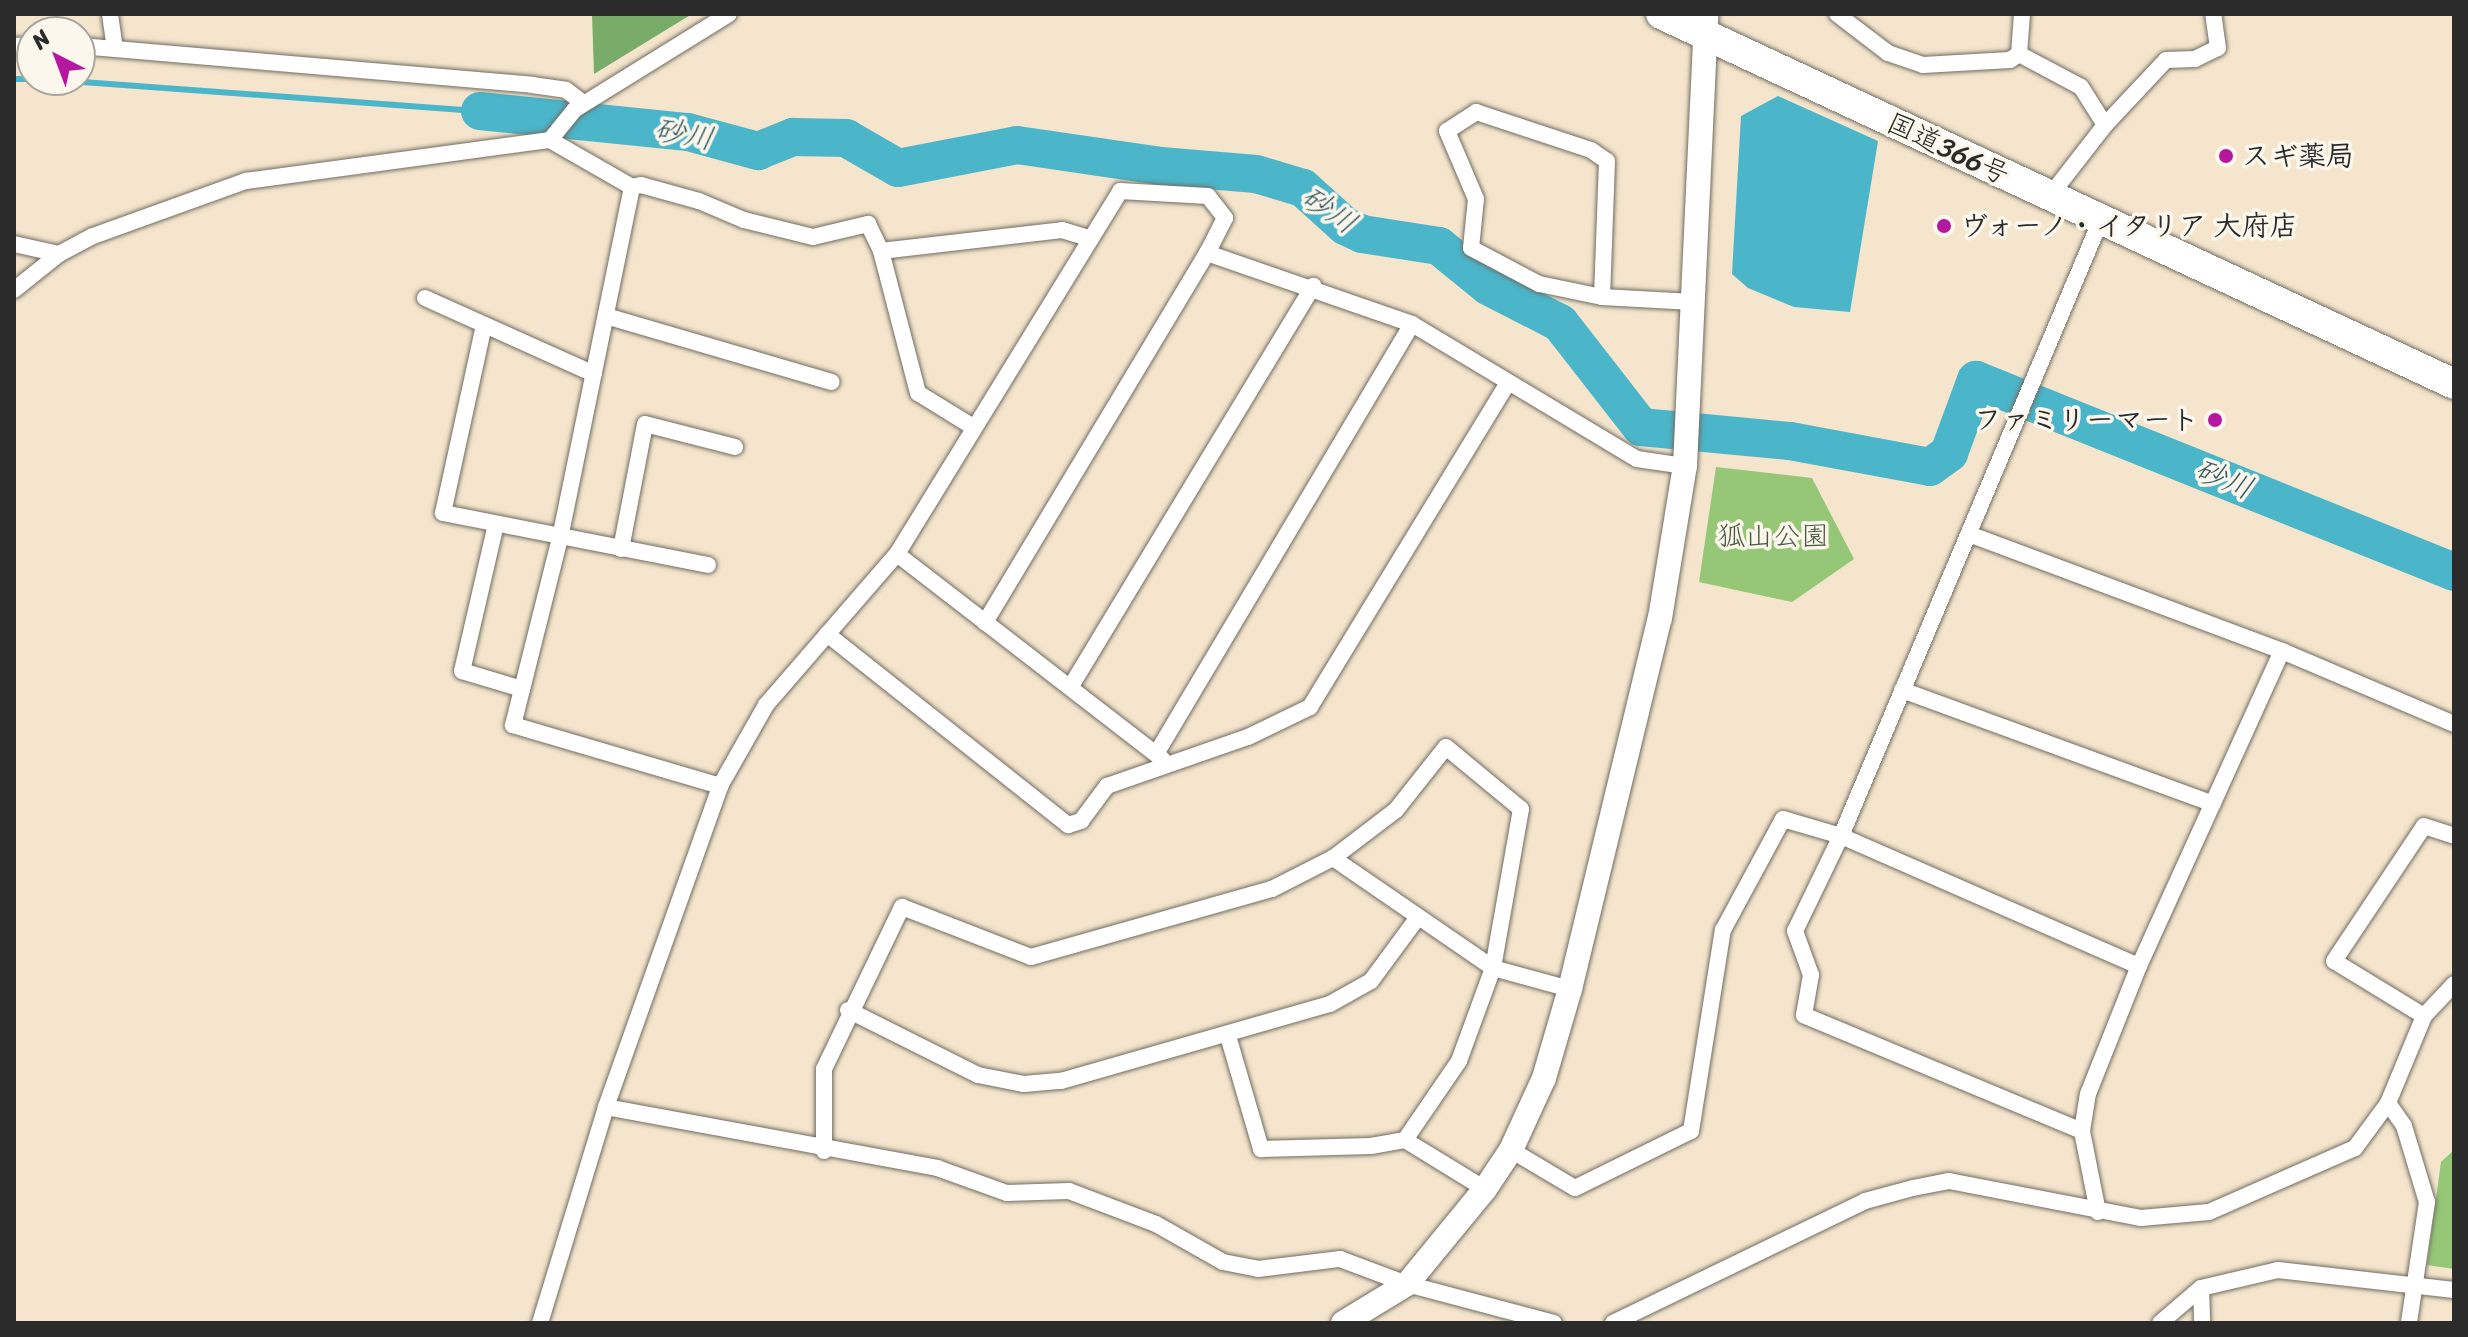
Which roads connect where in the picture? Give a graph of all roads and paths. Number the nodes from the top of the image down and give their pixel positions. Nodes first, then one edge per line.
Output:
1 (110, 14) edge
2 (729, 14) edge
3 (1661, 14) edge
4 (1837, 14) edge
5 (2022, 14) edge
6 (2213, 14) edge
7 (1706, 24) edge
8 (96, 47) edge
9 (115, 48) junction
10 (2019, 54) junction
11 (579, 107) junction
12 (2105, 125) junction
13 (550, 139) junction
14 (632, 187) junction
15 (2049, 197) junction
16 (2100, 222) junction
17 (1091, 239) junction
18 (14, 244) edge
19 (881, 251) junction
20 (1207, 253) junction
21 (59, 254) junction
22 (1313, 286) junction
23 (14, 290) edge
24 (1602, 297) junction
25 (425, 298) dead end
26 (1693, 302) junction
27 (606, 316) junction
28 (1412, 324) junction
29 (484, 325) junction
30 (594, 374) junction
31 (832, 382) dead end
32 (1508, 383) junction
33 (2454, 384) edge
34 (973, 427) junction
35 (735, 447) dead end
36 (1685, 459) junction
37 (496, 524) junction
38 (1969, 534) junction
39 (560, 538) junction
40 (621, 549) junction
41 (897, 554) junction
42 (708, 565) dead end
43 (985, 623) junction
44 (827, 634) junction
45 (2282, 651) junction
46 (1071, 686) junction
47 (522, 689) junction
48 (1902, 690) junction
49 (2454, 724) edge
50 (1156, 754) junction
51 (1170, 765) junction
52 (720, 786) junction
53 (2213, 804) junction
54 (1841, 836) junction
55 (2454, 836) edge
56 (1333, 858) junction
57 (1416, 920) junction
58 (2139, 966) junction
59 (1493, 968) junction
60 (2454, 984) edge
61 (1570, 989) junction
62 (848, 1010) junction
63 (2424, 1016) junction
64 (1228, 1036) junction
65 (2388, 1103) junction
66 (606, 1107) junction
67 (2082, 1131) junction
68 (1405, 1140) junction
69 (1511, 1150) junction
70 (824, 1151) junction
71 (1485, 1189) junction
72 (2098, 1212) junction
73 (1407, 1284) junction
74 (2413, 1285) junction
75 (2201, 1288) junction
76 (2454, 1290) edge
77 (540, 1323) edge
78 (1343, 1323) edge
79 (1554, 1323) edge
80 (1613, 1323) edge
81 (2160, 1323) edge
82 (2202, 1323) edge
83 (2409, 1323) edge

1 - 9 street
2 - 11 street
3 - 7 highway, 国道366号
4 - 10 street
5 - 10 street
6 - 12 street
7 - 15 highway, 国道366号
7 - 26 street
8 - 9 street
9 - 11 street
10 - 12 street
11 - 13 street
12 - 15 street
13 - 14 street
13 - 21 street
14 - 19 street
14 - 27 street
15 - 16 highway, 国道366号
16 - 33 highway, 国道366号
16 - 38 street
17 - 19 street
17 - 20 street
17 - 34 street
18 - 21 street
19 - 34 street
20 - 22 street
20 - 43 street
21 - 23 street
22 - 28 street
22 - 46 street
24 - 24 street
24 - 26 street
25 - 29 street
26 - 36 street
27 - 30 street
27 - 31 street
28 - 32 street
28 - 50 street
29 - 30 street
29 - 37 street
30 - 39 street
32 - 36 street
32 - 51 street
34 - 41 street
35 - 40 street
36 - 61 street
37 - 39 street
37 - 47 street
38 - 45 street
38 - 48 street
39 - 40 street
39 - 47 street
40 - 42 street
41 - 43 street
41 - 44 street
43 - 46 street
44 - 51 street
44 - 52 street
45 - 49 street
45 - 53 street
46 - 50 street
47 - 52 street
48 - 53 street
48 - 54 street
50 - 51 street
52 - 66 street
53 - 58 street
54 - 58 street
54 - 67 street
54 - 69 street
55 - 63 street
56 - 57 street
56 - 59 street
56 - 62 street
57 - 59 street
57 - 64 street
58 - 67 street
59 - 61 street
59 - 68 street
60 - 63 street
61 - 69 street
62 - 64 street
62 - 70 street
63 - 65 street
64 - 68 street
65 - 72 street
65 - 74 street
66 - 70 street
66 - 77 street
67 - 72 street
68 - 71 street
69 - 71 street
70 - 73 street
71 - 73 street
72 - 80 street
73 - 78 street
73 - 79 street
74 - 75 street
74 - 76 street
74 - 83 street
75 - 81 street
75 - 82 street

